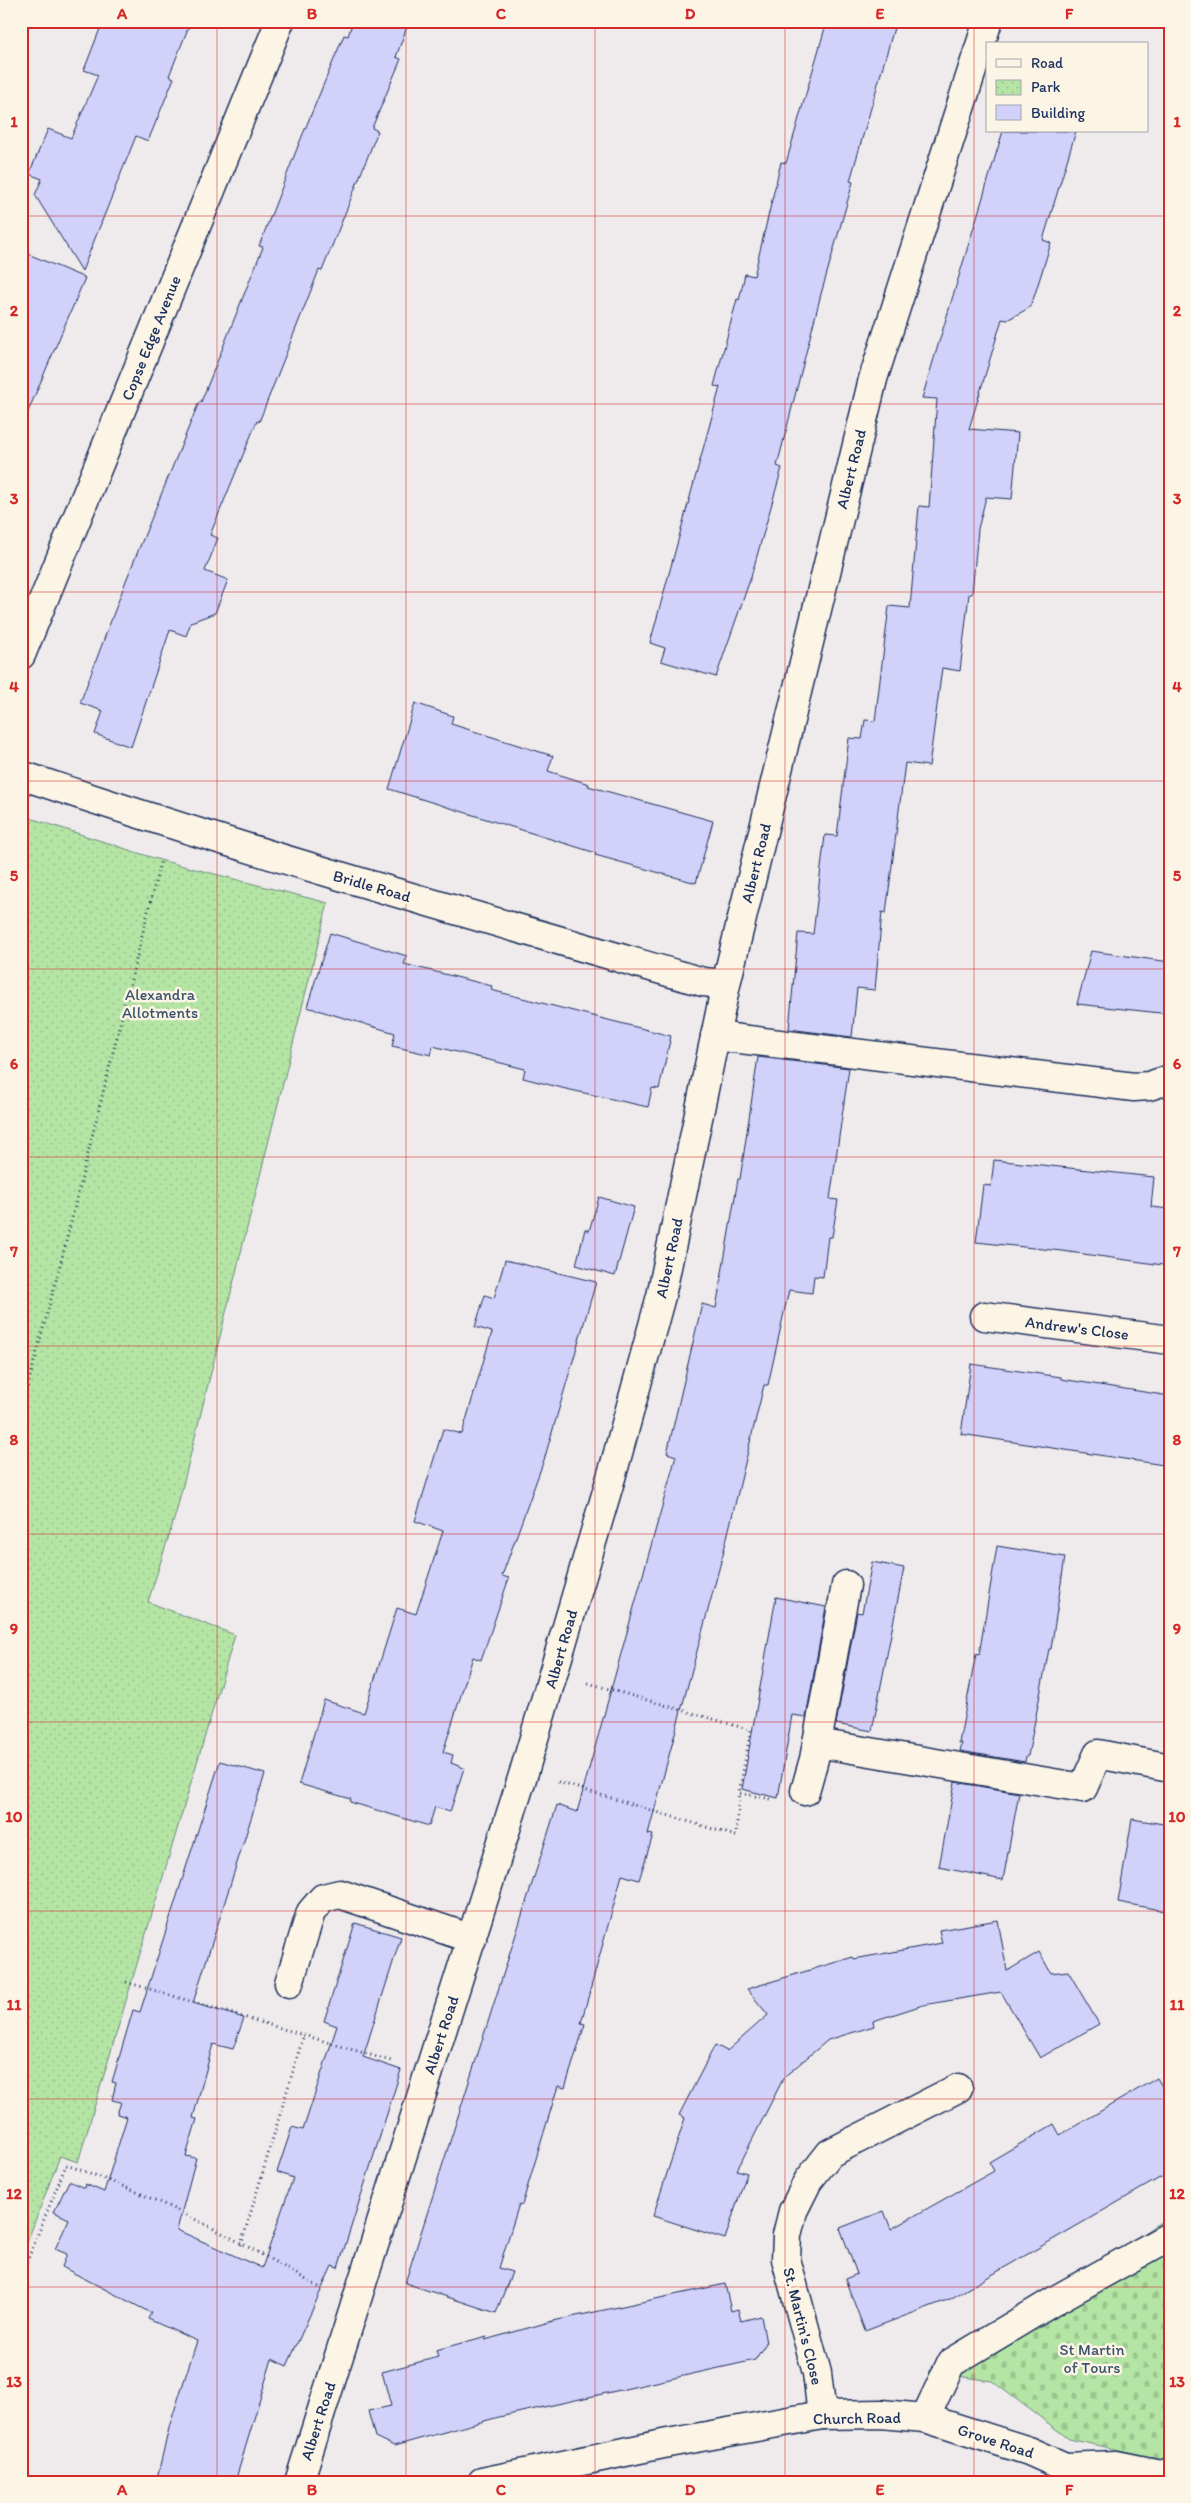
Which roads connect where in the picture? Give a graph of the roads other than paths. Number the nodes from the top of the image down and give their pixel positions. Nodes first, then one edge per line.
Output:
1 (280, 21) edge
2 (988, 21) edge
3 (21, 655) edge
4 (21, 775) edge
5 (726, 984) junction
6 (715, 1036) junction
7 (1170, 1079) edge
8 (984, 1316) dead end
9 (1170, 1340) edge
10 (846, 1585) dead end
11 (817, 1743) junction
12 (1170, 1768) edge
13 (805, 1791) road end
14 (472, 1940) junction
15 (288, 1983) dead end
16 (958, 2088) dead end
17 (1170, 2236) edge
18 (822, 2415) junction
19 (924, 2418) junction
20 (1073, 2474) edge
21 (1170, 2476) edge
22 (299, 2482) edge
23 (482, 2482) edge

1 - 3 street, Copse Edge Avenue
2 - 5 street, Albert Road
4 - 5 street, Bridle Road
5 - 6 street, Albert Road
6 - 7 street
6 - 14 street, Albert Road
8 - 9 street, Andrew's Close
10 - 11 street
11 - 12 street
11 - 13 street
14 - 15 street
14 - 22 street, Albert Road
16 - 18 street, St. Martin's Close
17 - 19 street, Church Road
18 - 19 street, Church Road
18 - 23 street, Church Road
19 - 20 street, Grove Road
20 - 21 street, Grove Road

